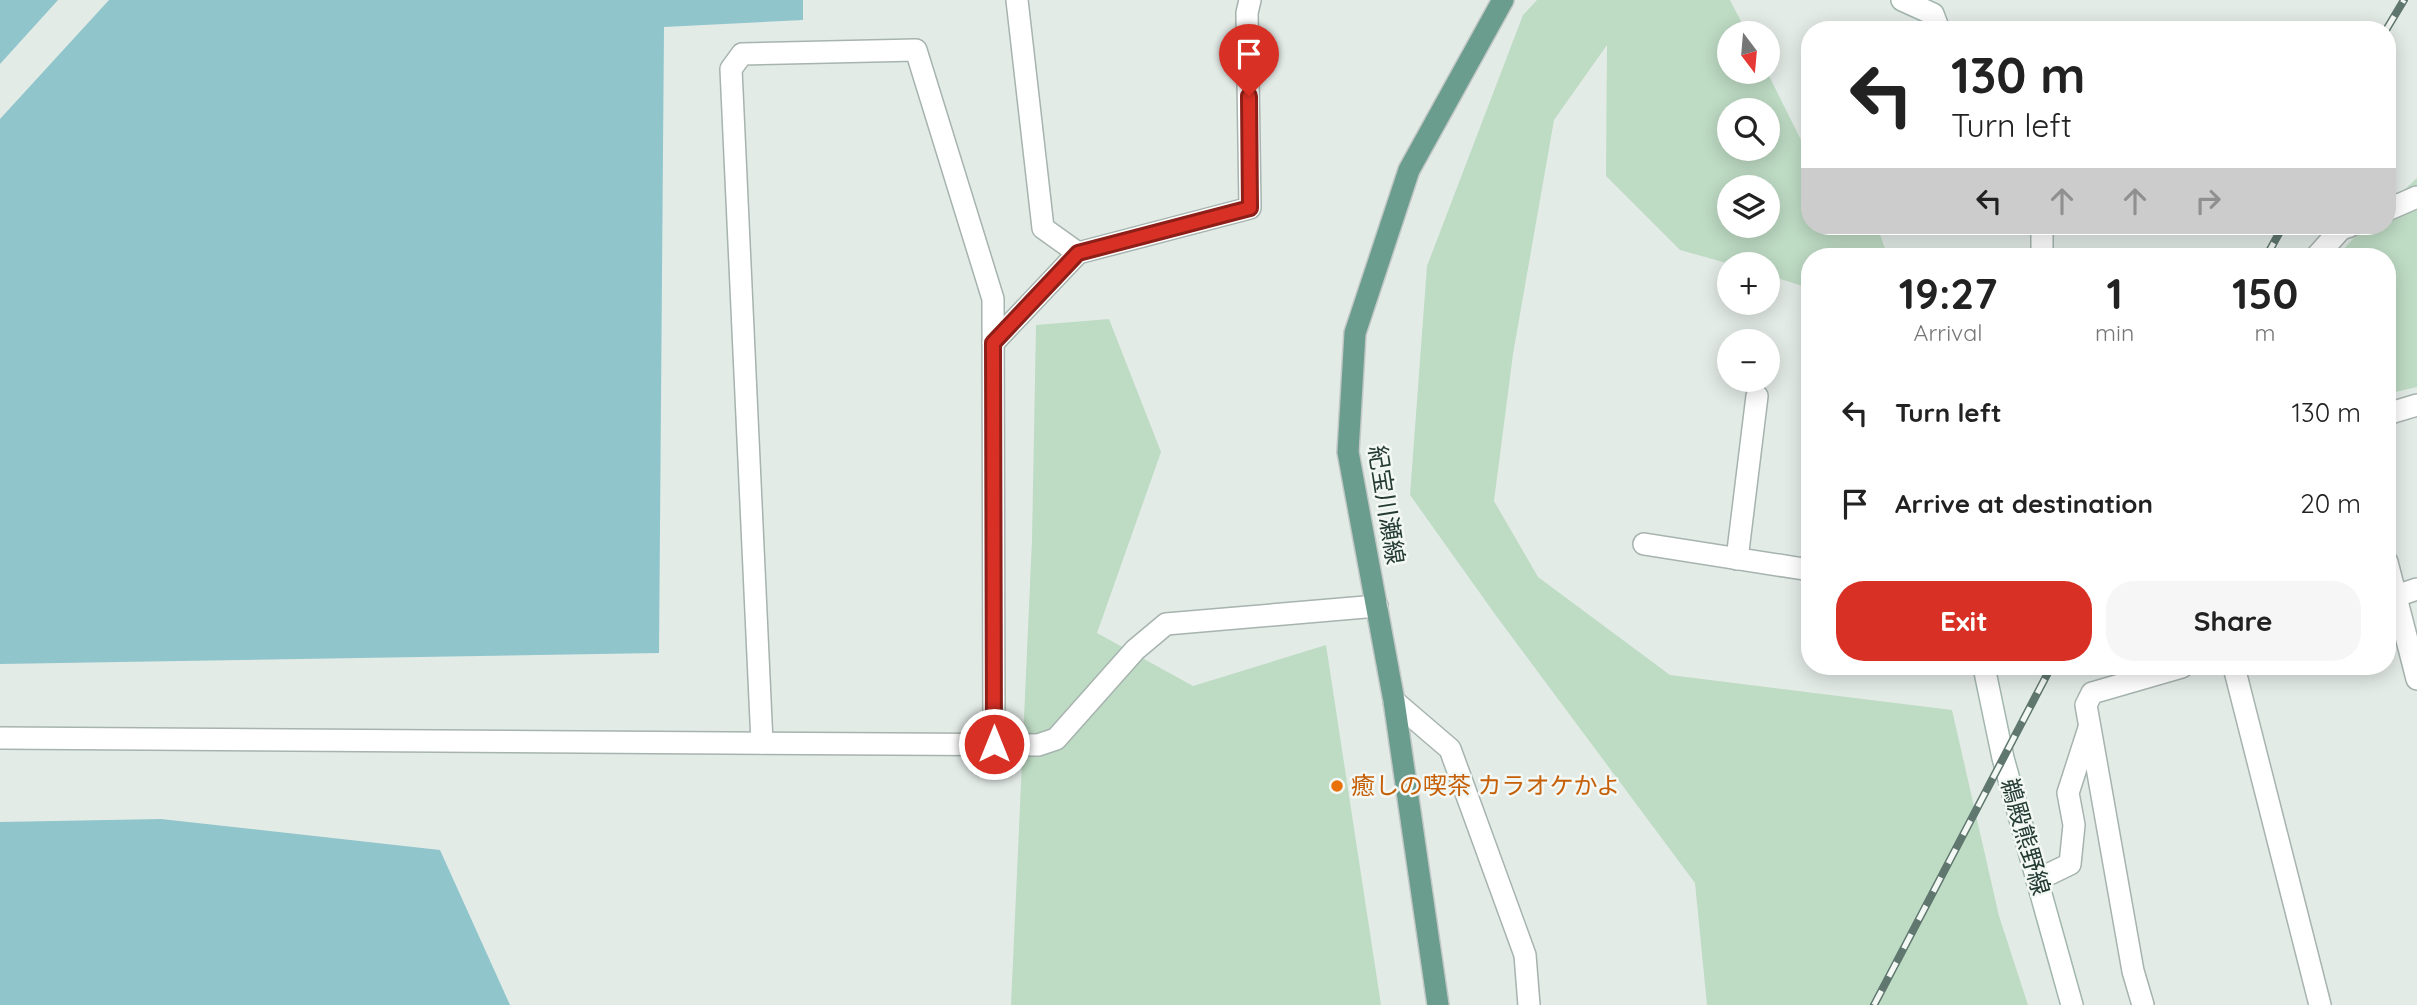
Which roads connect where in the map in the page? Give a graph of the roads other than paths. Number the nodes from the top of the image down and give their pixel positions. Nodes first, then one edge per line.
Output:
1 (1017, 0) edge
2 (1250, 0) edge
3 (1503, 0) edge
4 (1902, 0) edge
5 (1936, 21) edge
6 (2417, 197) edge
7 (2396, 206) edge
8 (1078, 253) junction
9 (993, 343) junction
10 (1757, 396) dead end
11 (2417, 405) edge
12 (2396, 411) edge
13 (1644, 544) dead end
14 (1737, 559) junction
15 (1801, 569) edge
16 (2417, 589) edge
17 (2396, 596) edge
18 (1377, 606) junction
19 (2396, 614) edge
20 (1986, 675) edge
21 (2154, 675) edge
22 (2236, 675) edge
23 (2417, 679) edge
24 (1394, 701) junction
25 (2090, 727) junction
26 (0, 738) edge
27 (762, 743) junction
28 (994, 744) junction
29 (2037, 880) junction
30 (1438, 1005) edge
31 (1528, 1005) edge
32 (2072, 1005) edge
33 (2143, 1005) edge
34 (2320, 1005) edge

1 - 8 street
2 - 8 street
3 - 18 main road, 紀宝川瀬線
4 - 5 street
6 - 7 street
8 - 9 street
9 - 27 street
9 - 28 street
10 - 14 street
11 - 12 street
13 - 14 street
14 - 15 street
16 - 17 street
18 - 24 main road, 紀宝川瀬線
18 - 28 street
19 - 23 street
20 - 29 street, 鵜殿熊野線
21 - 25 street
22 - 34 street
24 - 30 main road, 紀宝川瀬線
24 - 31 street
25 - 29 street
25 - 33 street
26 - 27 street
27 - 28 street
29 - 32 street, 鵜殿熊野線

